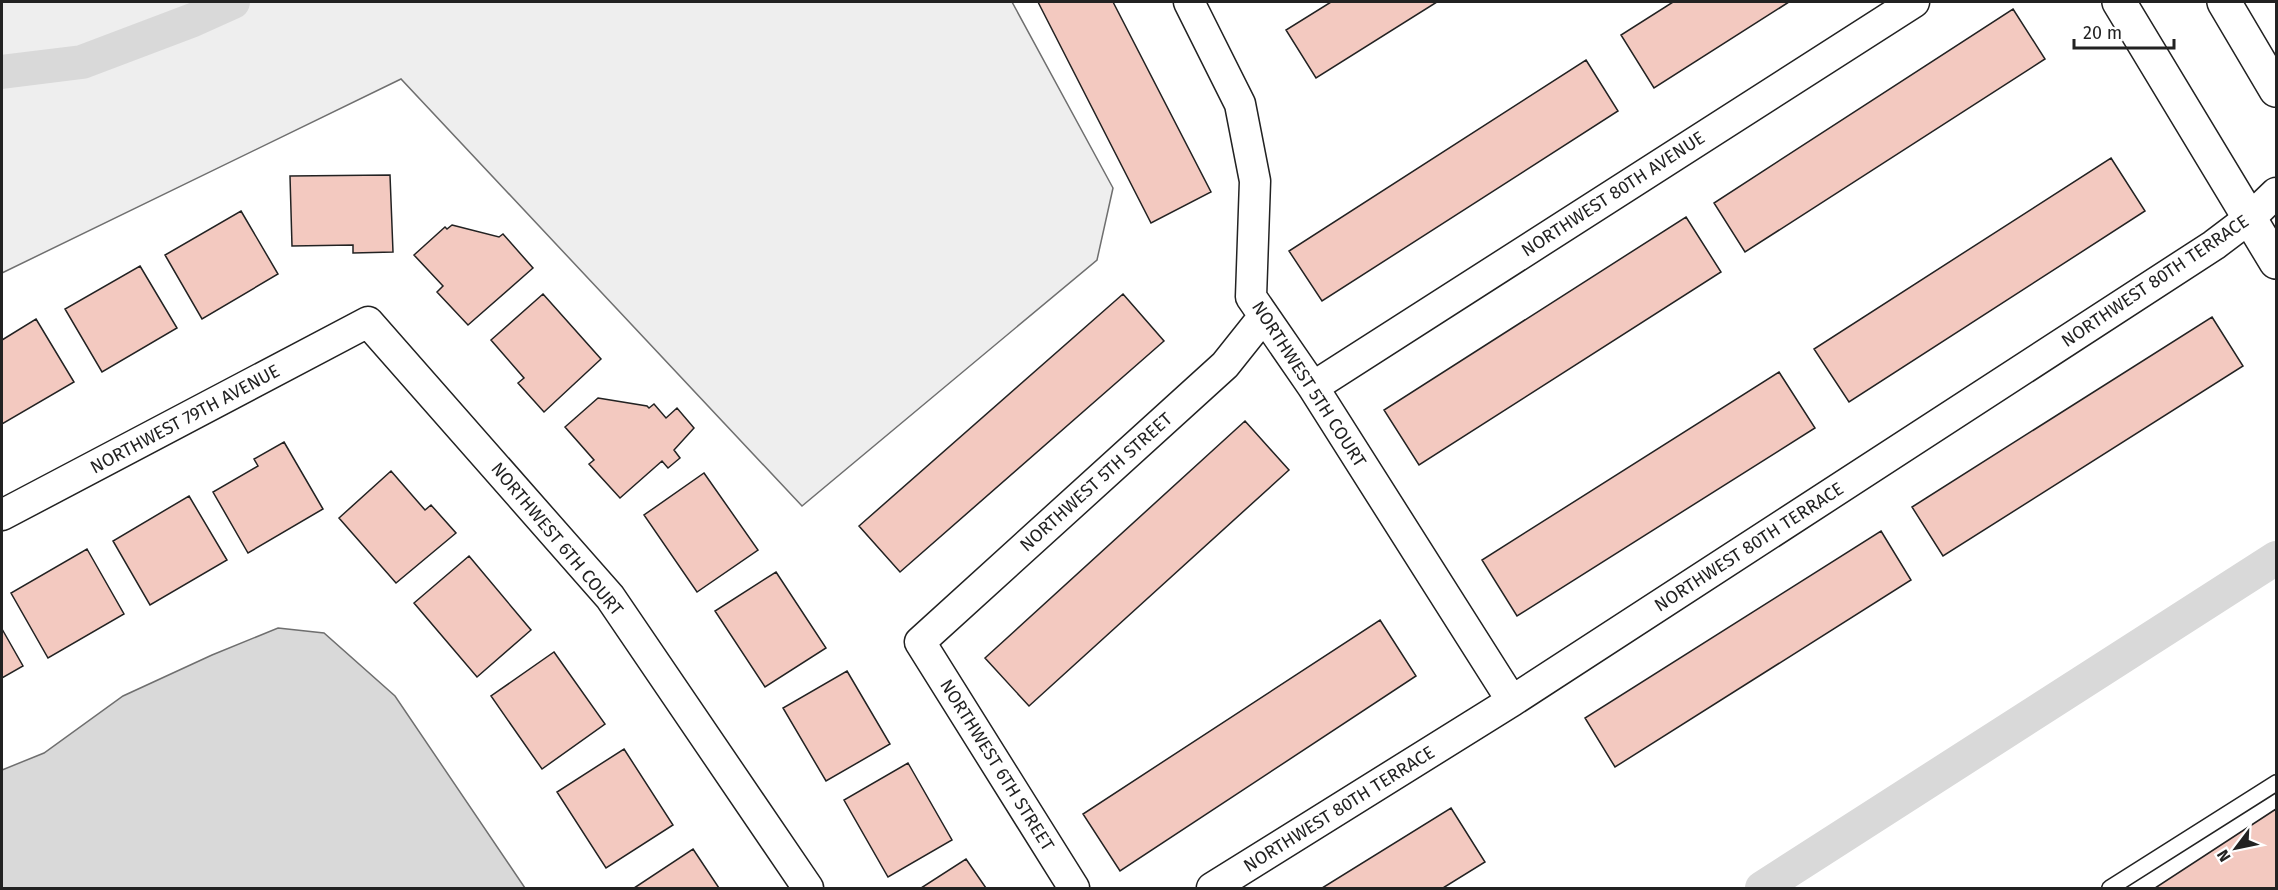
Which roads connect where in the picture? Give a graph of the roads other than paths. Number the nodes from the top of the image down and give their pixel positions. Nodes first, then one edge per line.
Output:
1 (1914, 2) edge
2 (2120, 2) edge
3 (2224, 2) edge
4 (1197, 4) edge
5 (2277, 90) edge
6 (2277, 193) edge
7 (2251, 217) junction
8 (2277, 262) edge
9 (1264, 316) junction
10 (368, 322) joint
11 (1313, 387) junction
12 (2, 515) edge
13 (920, 642) joint
14 (1512, 701) junction
15 (2277, 783) edge
16 (808, 888) edge
17 (1074, 888) edge
18 (1212, 888) edge
19 (2110, 888) edge

1 - 11 street, NORTHWEST 80TH AVENUE
2 - 7 main road
3 - 5 main road
4 - 9 street, NORTHWEST 5TH COURT
6 - 7 street, NORTHWEST 80TH TERRACE
7 - 8 main road
7 - 14 street, NORTHWEST 80TH TERRACE
9 - 11 street, NORTHWEST 5TH COURT
9 - 13 street, NORTHWEST 5TH STREET
10 - 12 street, NORTHWEST 79TH AVENUE
10 - 16 street, NORTHWEST 6TH COURT
11 - 14 street, NORTHWEST 5TH COURT
13 - 17 street, NORTHWEST 6TH STREET
14 - 18 street, NORTHWEST 80TH TERRACE
15 - 19 lane

